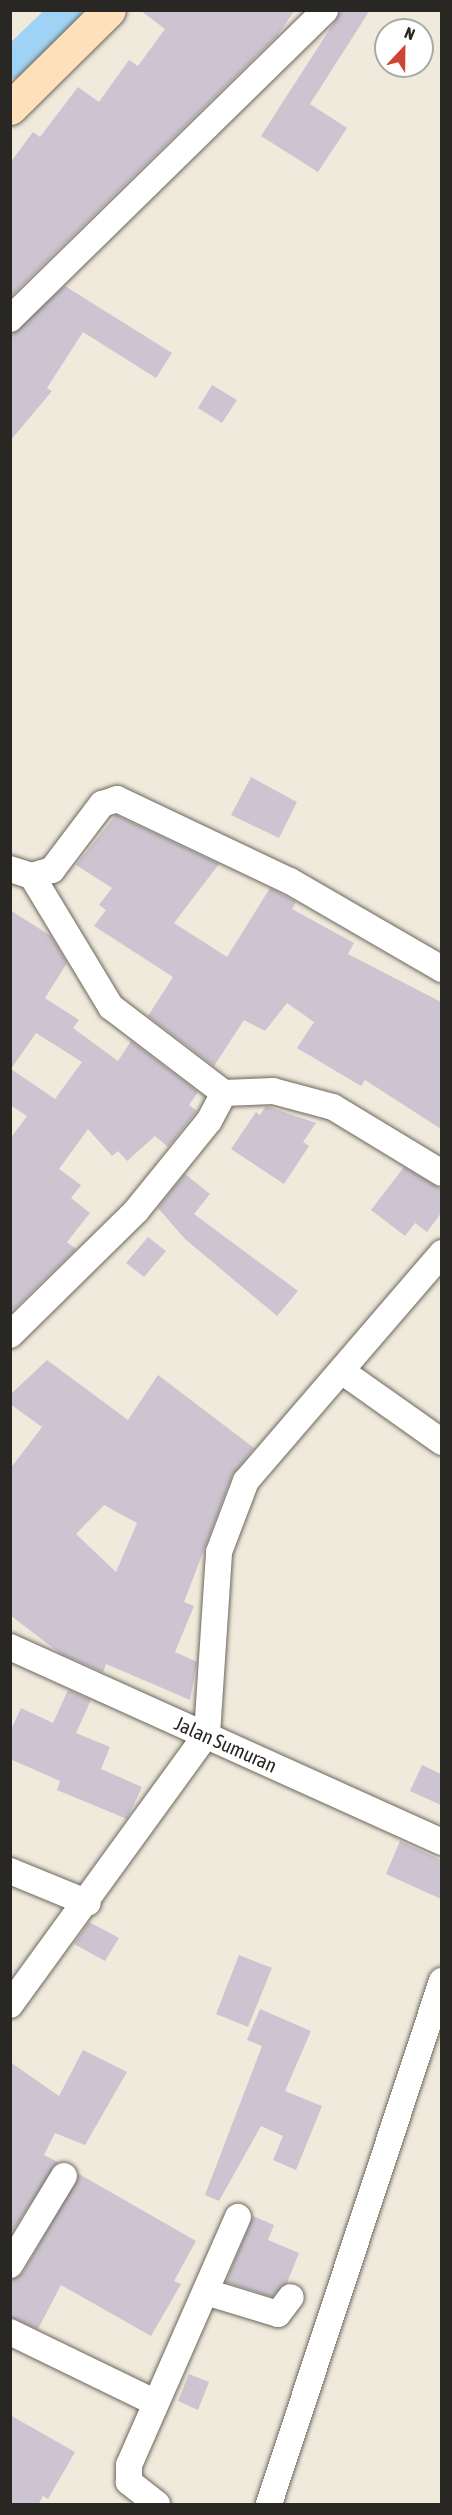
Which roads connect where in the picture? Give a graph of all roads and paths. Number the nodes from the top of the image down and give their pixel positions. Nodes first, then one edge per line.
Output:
1 (110, 10) edge
2 (325, 10) edge
3 (10, 108) edge
4 (10, 319) edge
5 (19, 877) edge
6 (441, 969) edge
7 (224, 1093) junction
8 (441, 1173) edge
9 (441, 1253) edge
10 (10, 1335) edge
11 (343, 1372) junction
12 (441, 1442) edge
13 (10, 1647) edge
14 (207, 1734) junction
15 (441, 1842) edge
16 (10, 1871) edge
17 (88, 1903) junction
18 (441, 1981) edge
19 (10, 2005) edge
20 (64, 2176) dead end
21 (238, 2217) dead end
22 (10, 2265) edge
23 (206, 2292) junction
24 (291, 2297) dead end
25 (10, 2332) edge
26 (156, 2403) junction
27 (157, 2505) edge
28 (269, 2505) edge

1 - 3 main road
2 - 4 street
5 - 6 street
5 - 7 street
7 - 8 street
7 - 10 street
9 - 11 street
11 - 12 street
11 - 14 street
13 - 14 street, Jalan Sumuran
14 - 15 street, Jalan Sumuran
14 - 17 street
16 - 17 street
17 - 19 street
18 - 28 street
20 - 22 street
21 - 23 street
23 - 24 street
23 - 26 street
25 - 26 street
26 - 27 street

